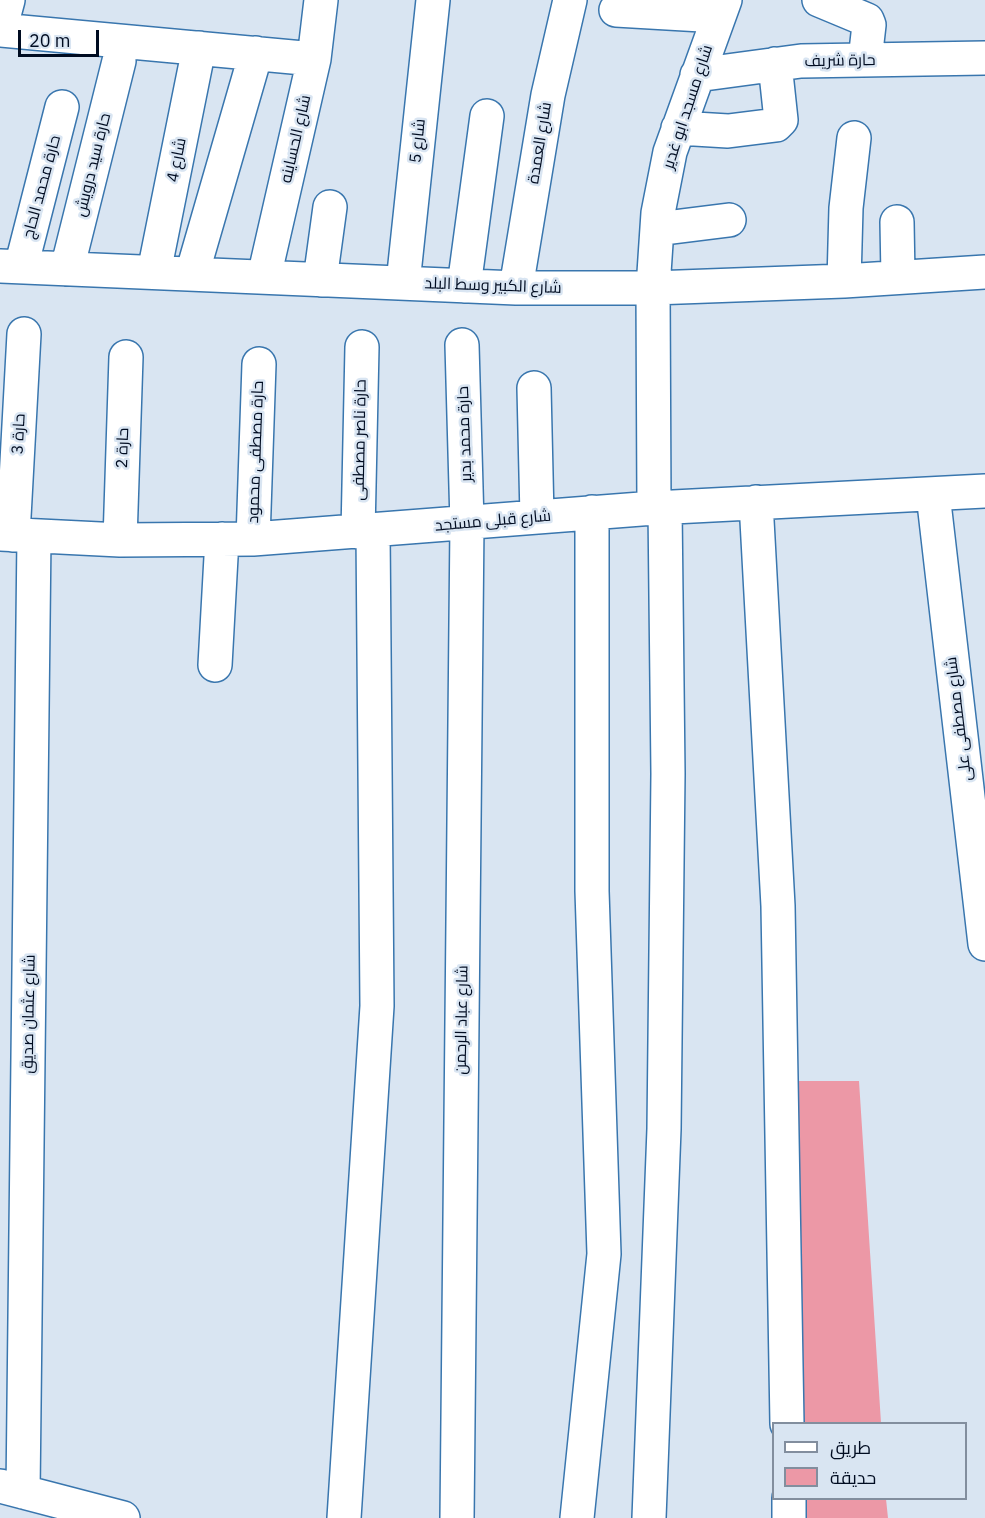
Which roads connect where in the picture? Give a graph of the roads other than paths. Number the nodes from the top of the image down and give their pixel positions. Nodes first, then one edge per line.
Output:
1 (8, 0) edge
2 (321, 0) edge
3 (433, 0) edge
4 (570, 0) edge
5 (819, 0) edge
6 (722, 8) edge
7 (616, 10) dead end
8 (0, 30) edge
9 (199, 48) junction
10 (256, 53) junction
11 (985, 58) edge
12 (314, 59) junction
13 (864, 60) junction
14 (118, 61) dead end
15 (775, 64) junction
16 (697, 75) junction
17 (63, 107) dead end
18 (487, 116) dead end
19 (678, 128) junction
20 (854, 138) dead end
21 (330, 207) dead end
22 (729, 220) dead end
23 (897, 222) dead end
24 (657, 229) junction
25 (10, 266) edge
26 (67, 269) junction
27 (154, 272) junction
28 (985, 272) edge
29 (192, 274) junction
30 (264, 277) junction
31 (898, 277) junction
32 (320, 280) junction
33 (844, 281) junction
34 (403, 283) junction
35 (464, 286) junction
36 (516, 288) junction
37 (653, 288) junction
38 (24, 334) dead end
39 (462, 345) dead end
40 (362, 347) dead end
41 (126, 357) dead end
42 (259, 364) dead end
43 (534, 388) dead end
44 (985, 491) edge
45 (933, 494) junction
46 (756, 502) junction
47 (659, 508) junction
48 (592, 512) junction
49 (537, 517) junction
50 (467, 523) junction
51 (366, 531) junction
52 (16, 535) edge
53 (237, 539) junction
54 (120, 540) junction
55 (215, 665) dead end
56 (985, 944) edge
57 (787, 1422) edge
58 (12, 1489) edge
59 (789, 1500) edge
60 (111, 1517) edge
61 (344, 1518) edge
62 (457, 1518) edge
63 (577, 1518) edge
64 (649, 1518) edge
65 (789, 1518) edge

1 - 8 street
2 - 12 street, شارع الحساينه
3 - 34 street, شارع 5
4 - 36 street, شارع العمدة
5 - 13 street
6 - 7 street
6 - 16 street, شارع مسجد ابو غدير
8 - 9 street
9 - 10 street
9 - 27 street, شارع 4
10 - 12 street
10 - 29 street
11 - 13 street, حارة شريف
12 - 30 street, شارع الحساينه
13 - 15 street, حارة شريف
14 - 26 street, حارة سيد درويش
15 - 16 street, حارة شريف
15 - 19 street
16 - 19 street, شارع مسجد ابو غدير
17 - 25 street, حارة محمد الحاج
18 - 35 street
19 - 24 street, شارع مسجد ابو غدير
20 - 33 street
21 - 32 street
22 - 24 street
23 - 31 street
24 - 37 street, شارع مسجد ابو غدير
25 - 26 street, شارع الكبير وسط البلد
26 - 27 street, شارع الكبير وسط البلد
27 - 29 street, شارع الكبير وسط البلد
28 - 31 street, شارع الكبير وسط البلد
29 - 30 street, شارع الكبير وسط البلد
30 - 32 street, شارع الكبير وسط البلد
31 - 33 street, شارع الكبير وسط البلد
32 - 34 street, شارع الكبير وسط البلد
33 - 37 street, شارع الكبير وسط البلد
34 - 35 street, شارع الكبير وسط البلد
35 - 36 street, شارع الكبير وسط البلد
36 - 37 street, شارع الكبير وسط البلد
37 - 47 street
38 - 52 street, حارة 3
39 - 50 street, حارة محمد بدير
40 - 51 street, حارة ناصر مصطفى
41 - 54 street, حارة 2
42 - 53 street, حارة مصطفى محمود
43 - 49 street
44 - 45 street, شارع قبلى مستجد
45 - 46 street, شارع قبلى مستجد
45 - 56 street, شارع مصطفى على
46 - 47 street, شارع قبلى مستجد
46 - 57 street
47 - 48 street, شارع قبلى مستجد
47 - 64 street
48 - 49 street, شارع قبلى مستجد
48 - 63 street
49 - 50 street, شارع قبلى مستجد
50 - 51 street, شارع قبلى مستجد
50 - 62 street, شارع عباد الرحمن
51 - 53 street, شارع قبلى مستجد
51 - 61 street, حارة ناصر مصطفى
52 - 54 street, شارع قبلى مستجد
52 - 58 street, شارع عثمان صديق
53 - 54 street, شارع قبلى مستجد
53 - 55 street, حارة مصطفى محمود
58 - 60 street
59 - 65 street

